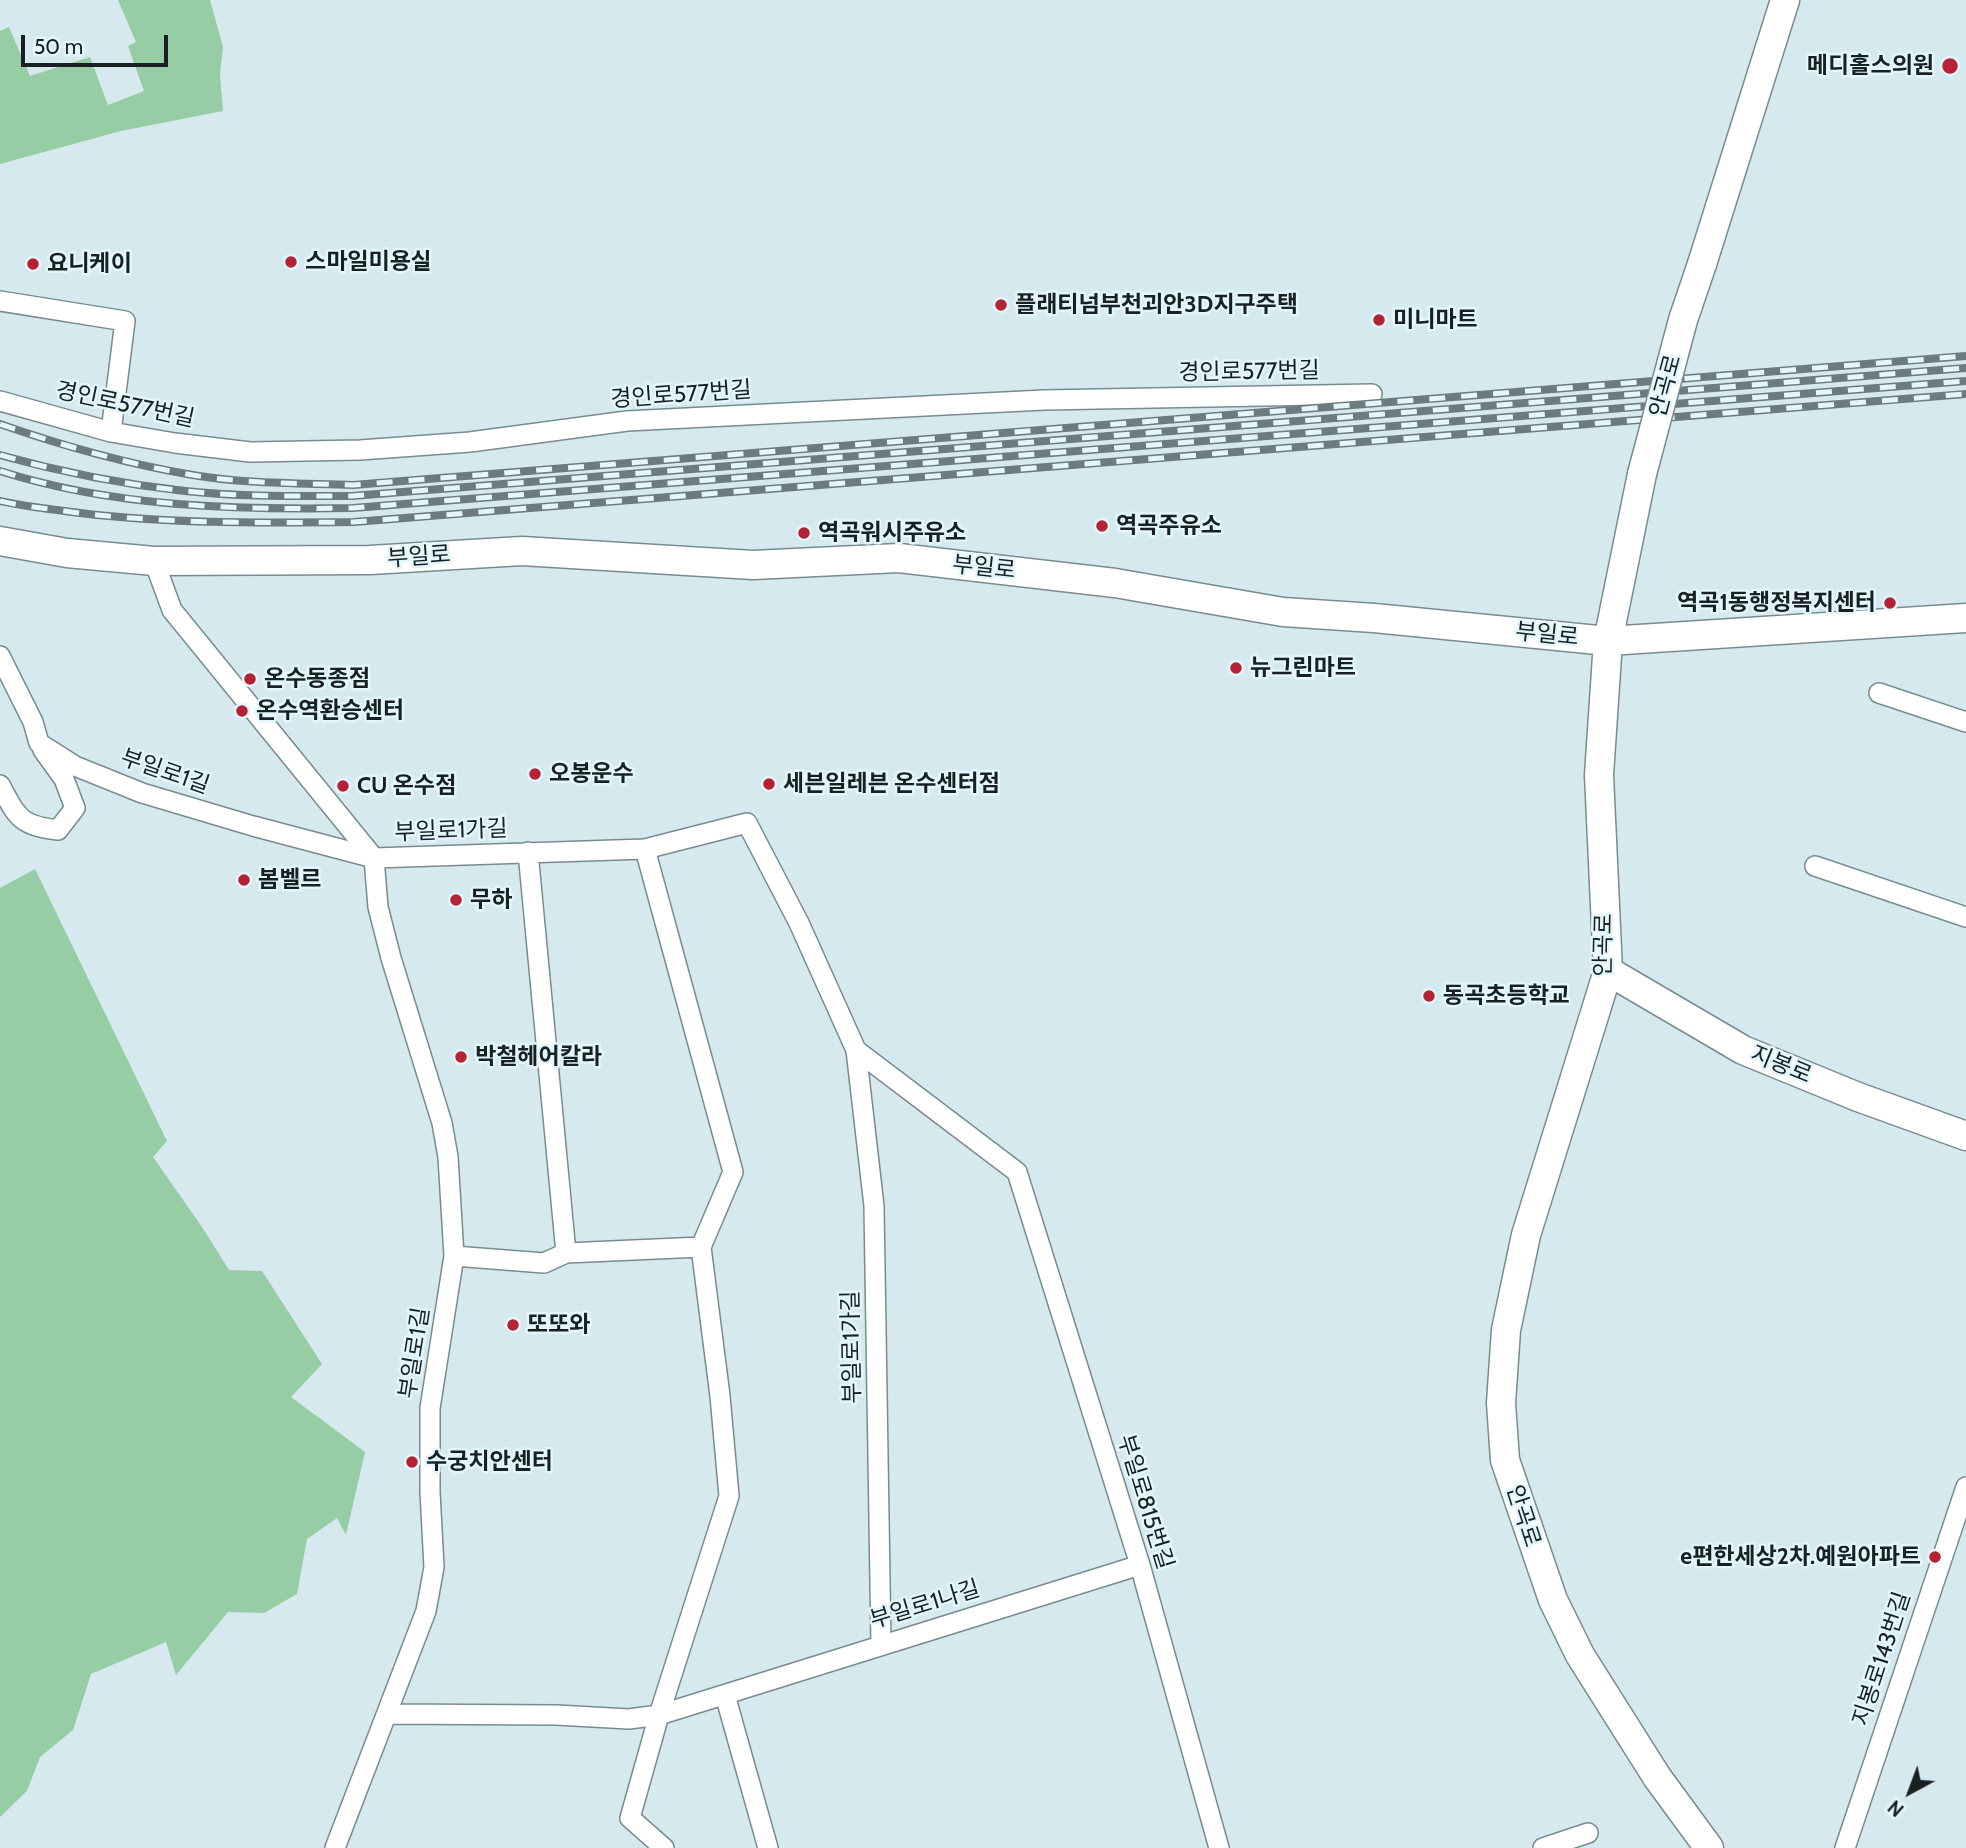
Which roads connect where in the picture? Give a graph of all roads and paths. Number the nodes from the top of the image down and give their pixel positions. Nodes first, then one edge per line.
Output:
1 (1785, 0) edge
2 (0, 301) edge
3 (1372, 394) dead end
4 (0, 401) edge
5 (111, 432) junction
6 (0, 541) edge
7 (154, 561) junction
8 (1966, 618) edge
9 (1608, 641) junction
10 (0, 656) edge
11 (1879, 693) dead end
12 (1966, 722) edge
13 (39, 743) junction
14 (0, 785) edge
15 (645, 849) junction
16 (528, 852) junction
17 (374, 858) junction
18 (1815, 866) dead end
19 (1966, 917) edge
20 (1608, 971) junction
21 (856, 1050) junction
22 (1966, 1136) edge
23 (1017, 1172) joint
24 (701, 1247) junction
25 (566, 1253) junction
26 (454, 1256) junction
27 (1966, 1487) edge
28 (1959, 1527) edge
29 (1140, 1565) junction
30 (881, 1644) junction
31 (725, 1695) junction
32 (387, 1714) junction
33 (659, 1715) junction
34 (1588, 1833) dead end
35 (335, 1848) edge
36 (664, 1848) edge
37 (768, 1848) edge
38 (1219, 1848) edge
39 (1543, 1848) edge
40 (1709, 1848) edge
41 (1845, 1848) edge

1 - 9 street, 안곡로, bridge
2 - 5 street
3 - 5 street, 경인로577번길
4 - 5 street, 경인로577번길
6 - 7 street, 부일로
7 - 9 street, 부일로
7 - 17 street
8 - 9 street, 부일로
9 - 20 street, 안곡로
10 - 13 street
11 - 12 street
13 - 14 street
13 - 17 street, 부일로1길
15 - 16 street, 부일로1가길
15 - 21 street, 부일로1가길
15 - 24 street
16 - 17 street, 부일로1가길
16 - 25 street, 부일로1가길
17 - 26 street, 부일로1길
18 - 19 street
20 - 22 street, 지봉로
20 - 40 street, 안곡로
21 - 23 street, 부일로1가길
21 - 30 street, 부일로1가길
23 - 29 street, 부일로815번길
24 - 25 street
24 - 33 street
25 - 26 street
26 - 32 street, 부일로1길
27 - 28 street, 지봉로143번길
28 - 41 street, 지봉로143번길
29 - 30 street, 부일로1나길
29 - 38 street, 부일로815번길
30 - 31 street, 부일로1나길
31 - 33 street, 부일로1나길
31 - 37 street
32 - 33 street, 부일로1나길
32 - 35 street, 부일로1길
33 - 36 street
34 - 39 street

